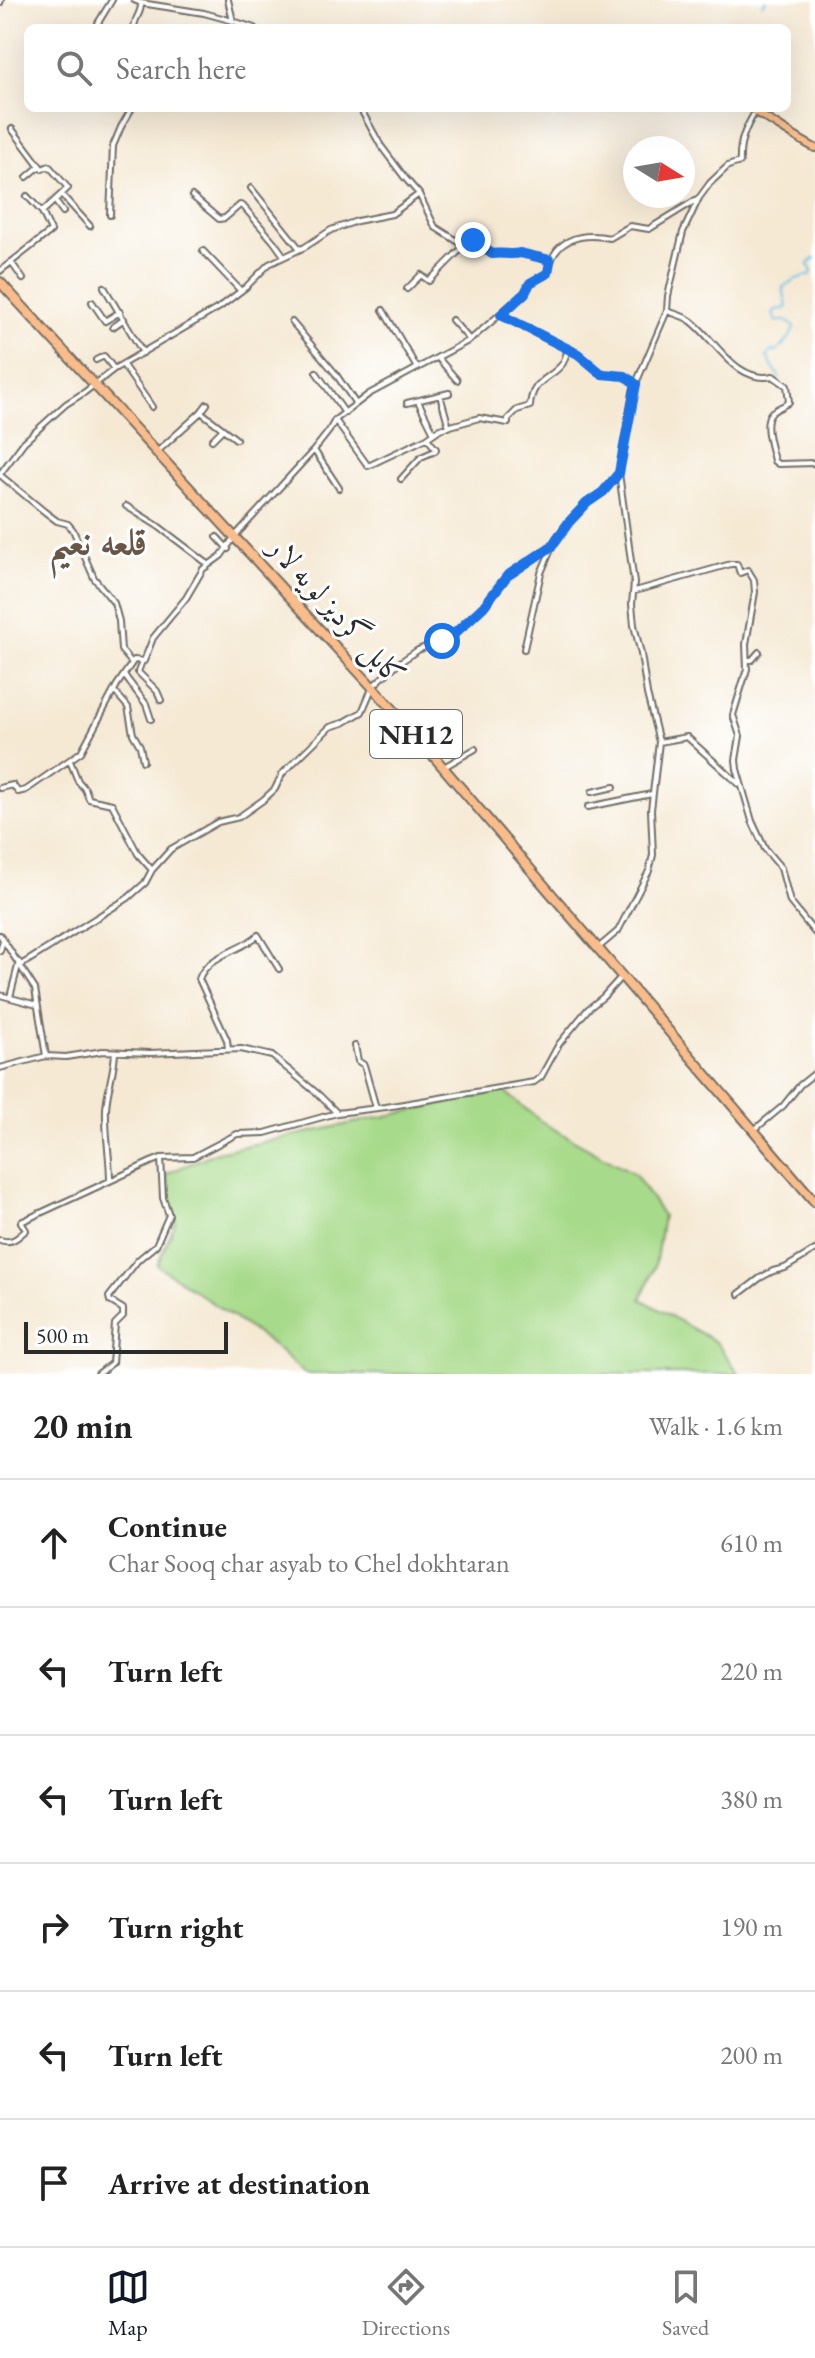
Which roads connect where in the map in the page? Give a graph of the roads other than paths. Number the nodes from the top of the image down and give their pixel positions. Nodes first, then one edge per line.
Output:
1 (112, 0) edge
2 (134, 0) edge
3 (228, 0) edge
4 (141, 3) junction
5 (233, 21) junction
6 (98, 23) dead end
7 (137, 24) edge
8 (242, 24) edge
9 (130, 112) edge
10 (362, 112) edge
11 (752, 112) edge
12 (756, 112) edge
13 (12, 129) dead end
14 (815, 148) edge
15 (40, 166) junction
16 (27, 177) dead end
17 (251, 188) dead end
18 (419, 194) junction
19 (61, 195) junction
20 (27, 196) dead end
21 (192, 196) dead end
22 (699, 198) junction
23 (55, 201) junction
24 (42, 212) junction
25 (63, 212) dead end
26 (110, 215) dead end
27 (90, 226) dead end
28 (462, 244) junction
29 (300, 249) junction
30 (203, 251) dead end
31 (284, 256) junction
32 (550, 260) junction
33 (11, 262) junction
34 (0, 271) edge
35 (23, 279) dead end
36 (0, 282) edge
37 (104, 287) dead end
38 (407, 289) dead end
39 (241, 291) junction
40 (92, 302) dead end
41 (383, 310) dead end
42 (667, 311) junction
43 (120, 312) junction
44 (501, 315) junction
45 (125, 319) junction
46 (452, 320) dead end
47 (292, 322) dead end
48 (113, 327) dead end
49 (470, 340) junction
50 (568, 350) junction
51 (143, 353) junction
52 (437, 357) junction
53 (96, 360) dead end
54 (123, 365) junction
55 (417, 368) junction
56 (114, 369) junction
57 (316, 372) dead end
58 (457, 380) dead end
59 (94, 384) junction
60 (636, 384) junction
61 (449, 393) dead end
62 (440, 395) junction
63 (418, 401) junction
64 (407, 403) dead end
65 (207, 404) dead end
66 (356, 404) junction
67 (152, 407) dead end
68 (201, 412) junction
69 (345, 413) junction
70 (335, 420) junction
71 (449, 427) junction
72 (223, 429) junction
73 (434, 433) junction
74 (427, 438) junction
75 (236, 439) dead end
76 (212, 440) dead end
77 (314, 450) junction
78 (158, 451) junction
79 (815, 463) edge
80 (619, 473) junction
81 (0, 474) edge
82 (401, 479) dead end
83 (339, 488) dead end
84 (126, 506) dead end
85 (235, 536) junction
86 (217, 537) dead end
87 (552, 546) junction
88 (228, 549) junction
89 (208, 564) junction
90 (635, 591) junction
91 (524, 649) dead end
92 (759, 652) dead end
93 (748, 656) junction
94 (142, 661) junction
95 (132, 663) junction
96 (124, 675) junction
97 (373, 686) junction
98 (115, 692) junction
99 (161, 700) dead end
100 (151, 719) dead end
101 (659, 742) junction
102 (475, 749) dead end
103 (70, 761) junction
104 (143, 761) dead end
105 (444, 767) junction
106 (741, 785) junction
107 (614, 787) dead end
108 (0, 788) edge
109 (592, 792) dead end
110 (652, 794) junction
111 (588, 807) dead end
112 (152, 870) junction
113 (815, 933) edge
114 (1, 938) edge
115 (598, 948) junction
116 (0, 951) edge
117 (20, 964) junction
118 (279, 969) dead end
119 (622, 976) junction
120 (0, 995) edge
121 (10, 997) junction
122 (37, 1005) junction
123 (355, 1046) dead end
124 (228, 1049) junction
125 (115, 1052) junction
126 (46, 1056) junction
127 (0, 1068) edge
128 (815, 1073) edge
129 (376, 1108) junction
130 (337, 1113) junction
131 (754, 1130) junction
132 (161, 1158) junction
133 (110, 1181) junction
134 (815, 1202) edge
135 (0, 1240) edge
136 (815, 1250) edge
137 (739, 1294) dead end
138 (98, 1374) edge

1 - 6 street
2 - 4 street
3 - 5 street
4 - 5 street
4 - 7 street
5 - 8 street
9 - 26 street
10 - 18 street
11 - 22 street
12 - 14 main road
13 - 15 street
15 - 16 street
15 - 19 street
17 - 29 street
18 - 28 street
18 - 29 street
19 - 23 street
19 - 27 street
20 - 24 street
21 - 31 street
22 - 32 street
22 - 42 street
23 - 24 street
23 - 25 street
24 - 33 street
28 - 32 street
28 - 38 street
29 - 31 street
30 - 39 street
31 - 39 street
32 - 44 street
33 - 34 street
33 - 35 street
36 - 59 highway, کابل گردیز لویه لار / NH12
37 - 43 street
39 - 51 street
40 - 43 street
41 - 55 street
42 - 60 street
42 - 79 street
43 - 45 street
44 - 49 street
44 - 50 street
45 - 48 street
45 - 51 street
46 - 49 street
47 - 66 street
49 - 52 street
50 - 60 street
50 - 71 street
51 - 54 street
52 - 55 street
52 - 58 street
53 - 56 street
54 - 56 street
54 - 67 street
55 - 66 street
56 - 59 street
57 - 69 street
59 - 78 highway, کابل گردیز لویه لار / NH12
59 - 81 street
60 - 80 street
61 - 62 street
62 - 63 street
62 - 71 street
63 - 64 street
63 - 73 street
65 - 68 street
66 - 69 street
68 - 72 street
68 - 78 street
69 - 70 street
70 - 74 street
70 - 77 street
71 - 73 street
72 - 75 street
72 - 76 street
73 - 74 street
74 - 82 street
77 - 83 street
77 - 85 street
78 - 85 highway, کابل گردیز لویه لار / NH12
80 - 87 street
80 - 90 street
81 - 95 street
84 - 89 street
85 - 88 street
85 - 97 highway, کابل گردیز لویه لار / NH12
86 - 88 street
87 - 91 street
87 - 97 street
88 - 89 street
89 - 94 street
90 - 93 street
90 - 101 street
92 - 93 street
93 - 106 street
94 - 95 street
94 - 99 street
95 - 96 street
96 - 98 street
96 - 100 street
97 - 105 highway, کابل گردیز لویه لار / NH12
97 - 112 street
98 - 103 street
98 - 104 street
101 - 106 street
101 - 110 street
102 - 105 street
103 - 108 street
103 - 112 street
105 - 115 highway, کابل گردیز لویه لار / NH12
106 - 113 street
107 - 109 street
110 - 111 street
110 - 115 street
112 - 117 street
114 - 116 street
114 - 117 street
115 - 119 highway, کابل گردیز لویه لار / NH12
117 - 121 street
117 - 122 street
118 - 124 street
119 - 129 street
119 - 131 highway, کابل گردیز لویه لار / NH12
120 - 121 street
121 - 122 street
122 - 126 street
123 - 129 street
124 - 125 street
124 - 130 street
125 - 126 street
125 - 133 street
126 - 127 street
128 - 131 street
129 - 130 street
130 - 132 street
131 - 134 highway, کابل گردیز لویه لار / NH12
132 - 133 street
132 - 138 street
133 - 135 street
136 - 137 street

